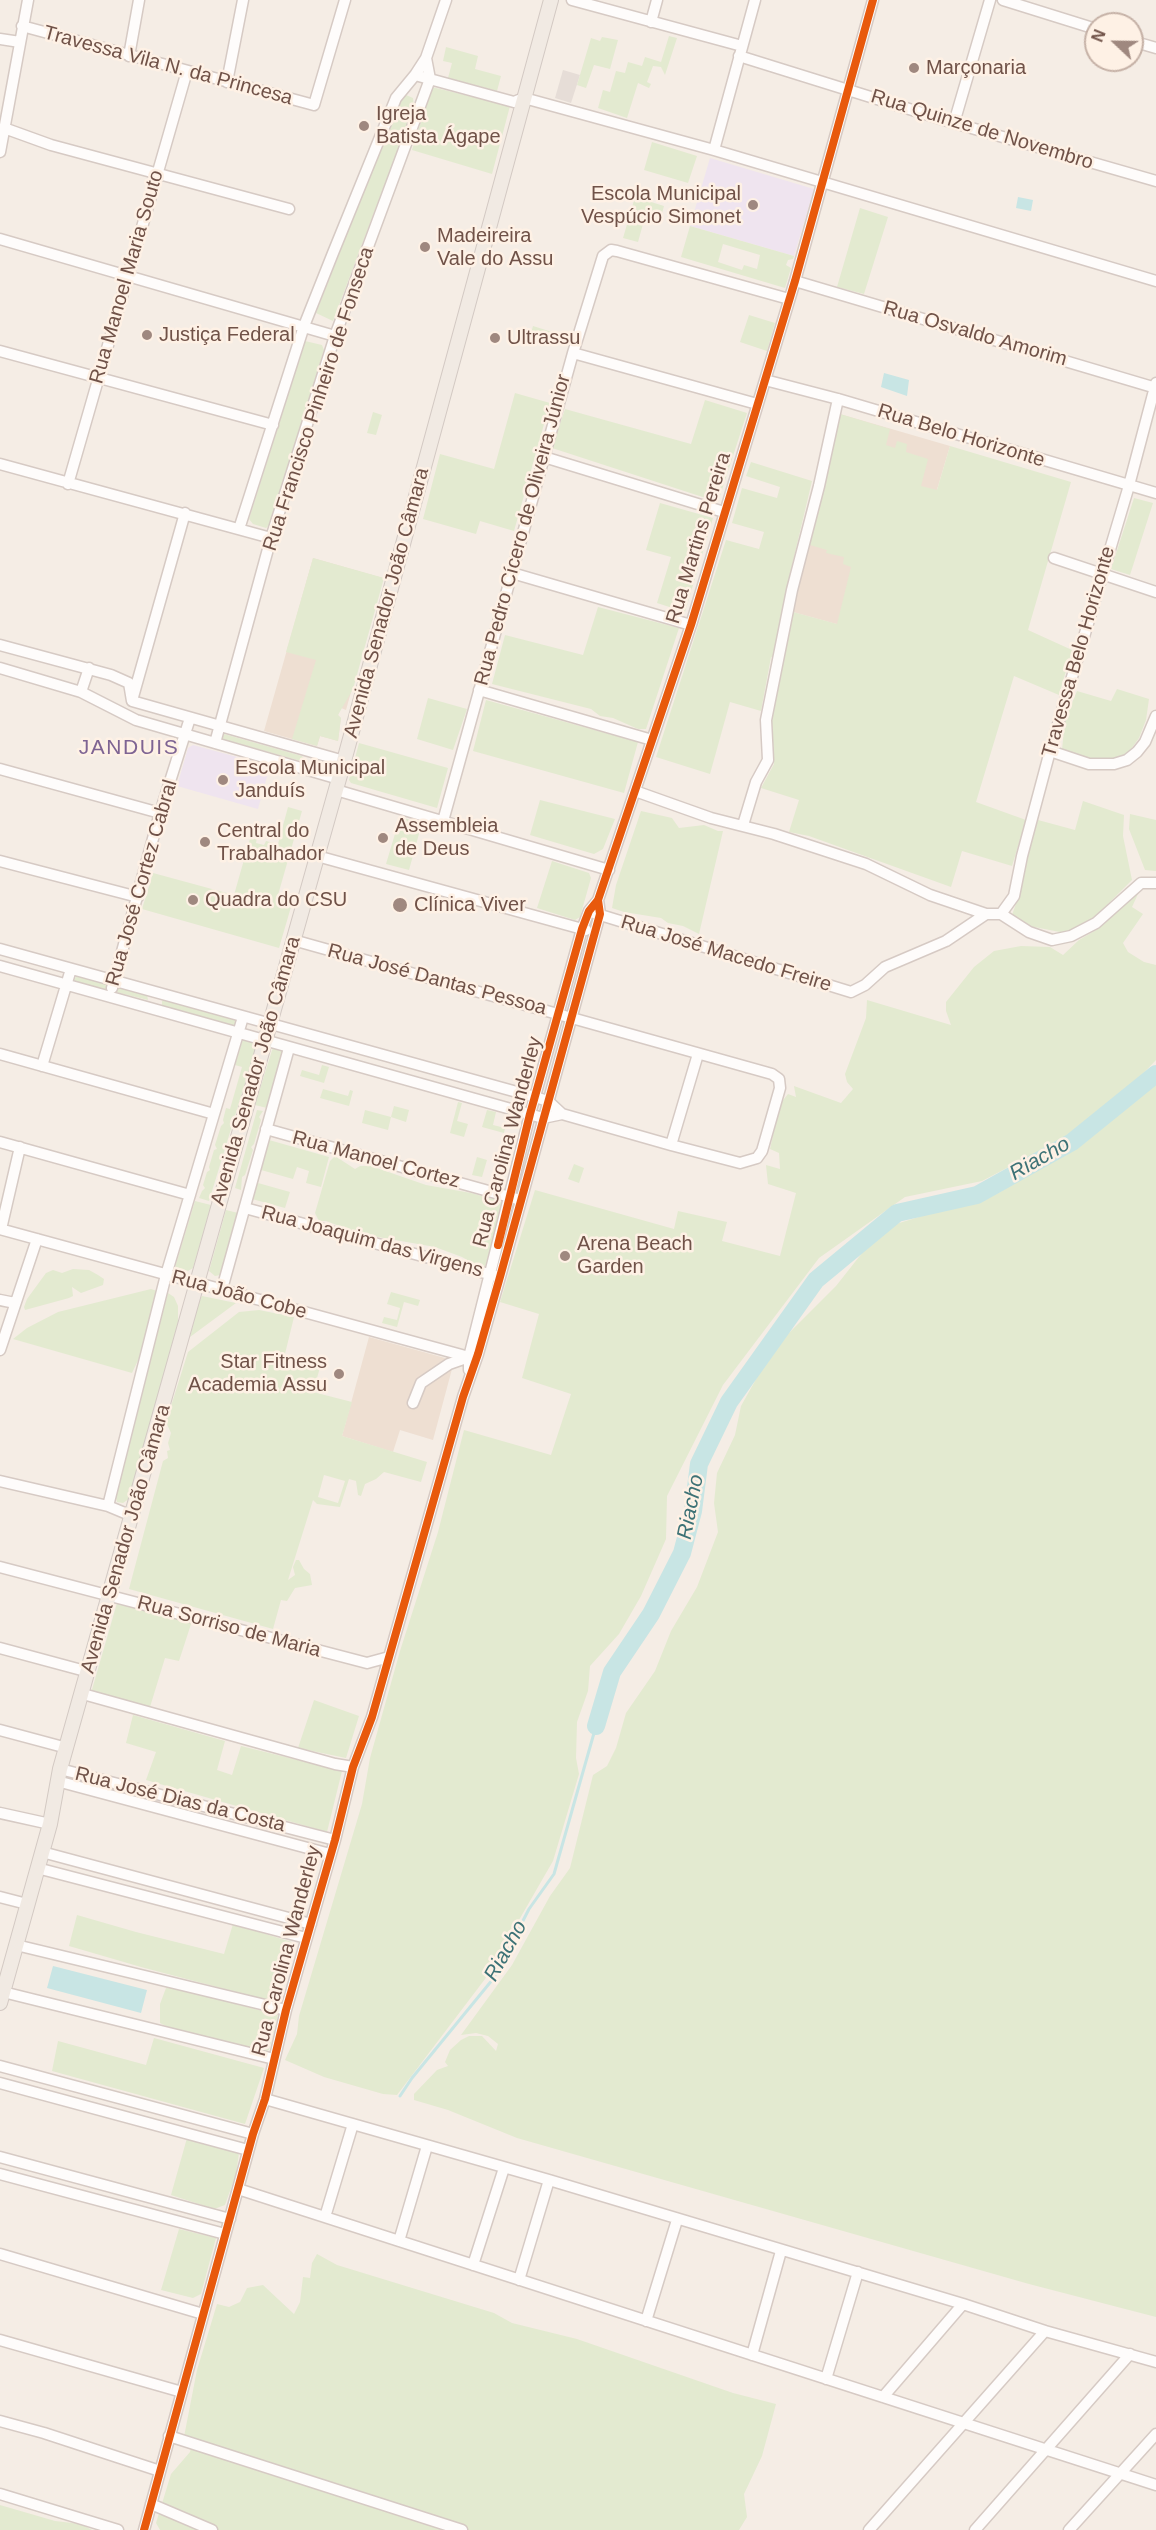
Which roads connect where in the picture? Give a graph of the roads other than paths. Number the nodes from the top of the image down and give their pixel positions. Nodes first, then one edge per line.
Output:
1 (28, 0) edge
2 (139, 0) edge
3 (243, 0) edge
4 (345, 0) edge
5 (446, 0) edge
6 (551, 0) edge
7 (572, 0) edge
8 (657, 0) edge
9 (755, 0) edge
10 (873, 0) edge
11 (990, 0) edge
12 (1003, 0) edge
13 (651, 22) junction
14 (1084, 25) edge
15 (22, 26) junction
16 (0, 39) edge
17 (20, 42) junction
18 (741, 51) junction
19 (129, 56) junction
20 (426, 58) junction
21 (187, 71) junction
22 (415, 75) junction
23 (430, 80) junction
24 (227, 82) junction
25 (848, 89) junction
26 (524, 99) junction
27 (954, 123) junction
28 (4, 128) junction
29 (714, 150) junction
30 (0, 152) edge
31 (157, 173) junction
32 (1156, 181) edge
33 (823, 183) junction
34 (289, 209) dead end
35 (0, 239) edge
36 (128, 275) junction
37 (795, 281) junction
38 (1156, 281) edge
39 (789, 299) junction
40 (304, 326) junction
41 (335, 336) junction
42 (0, 351) edge
43 (573, 353) junction
44 (98, 377) junction
45 (765, 380) junction
46 (1156, 386) edge
47 (838, 399) junction
48 (757, 404) junction
49 (273, 425) junction
50 (544, 457) junction
51 (0, 464) edge
52 (68, 484) junction
53 (1127, 484) junction
54 (1156, 493) edge
55 (724, 512) junction
56 (185, 513) junction
57 (239, 529) junction
58 (271, 538) junction
59 (1054, 558) dead end
60 (512, 573) junction
61 (1101, 575) junction
62 (1156, 592) edge
63 (691, 625) junction
64 (0, 645) edge
65 (0, 668) edge
66 (89, 668) junction
67 (479, 690) junction
68 (81, 692) junction
69 (132, 700) junction
70 (1156, 716) edge
71 (190, 718) junction
72 (219, 727) junction
73 (184, 734) junction
74 (652, 740) junction
75 (215, 743) junction
76 (1050, 751) junction
77 (310, 752) junction
78 (344, 761) junction
79 (0, 769) edge
80 (306, 769) junction
81 (337, 784) junction
82 (635, 791) junction
83 (160, 813) junction
84 (443, 821) junction
85 (743, 825) junction
86 (317, 856) junction
87 (0, 861) edge
88 (609, 870) junction
89 (1156, 883) edge
90 (138, 897) junction
91 (595, 913) junction
92 (986, 914) junction
93 (1001, 914) junction
94 (582, 929) junction
95 (595, 932) junction
96 (293, 940) junction
97 (0, 949) edge
98 (0, 966) edge
99 (71, 969) junction
100 (114, 981) junction
101 (66, 984) junction
102 (159, 994) junction
103 (110, 997) junction
104 (154, 1010) junction
105 (559, 1014) junction
106 (243, 1017) junction
107 (572, 1017) junction
108 (269, 1024) junction
109 (238, 1034) junction
110 (307, 1035) junction
111 (265, 1041) junction
112 (289, 1048) junction
113 (303, 1052) junction
114 (0, 1054) edge
115 (698, 1054) junction
116 (42, 1066) junction
117 (535, 1097) junction
118 (548, 1101) junction
119 (214, 1114) junction
120 (530, 1114) junction
121 (562, 1114) junction
122 (543, 1118) junction
123 (266, 1129) junction
124 (0, 1142) edge
125 (671, 1145) junction
126 (20, 1148) junction
127 (190, 1195) junction
128 (516, 1198) junction
129 (245, 1208) junction
130 (0, 1229) edge
131 (37, 1239) junction
132 (166, 1275) junction
133 (495, 1276) junction
134 (196, 1283) junction
135 (222, 1289) junction
136 (0, 1300) edge
137 (15, 1303) junction
138 (0, 1350) edge
139 (474, 1356) junction
140 (412, 1403) dead end
141 (0, 1480) edge
142 (108, 1506) junction
143 (132, 1516) junction
144 (0, 1568) edge
145 (110, 1596) junction
146 (0, 1648) edge
147 (389, 1657) junction
148 (89, 1672) junction
149 (83, 1694) junction
150 (0, 1730) edge
151 (67, 1748) junction
152 (353, 1767) junction
153 (59, 1775) junction
154 (0, 1813) edge
155 (50, 1824) junction
156 (335, 1840) junction
157 (42, 1852) junction
158 (330, 1854) junction
159 (37, 1868) junction
160 (0, 1897) edge
161 (27, 1904) junction
162 (311, 1924) junction
163 (306, 1938) junction
164 (16, 1945) junction
165 (4, 1973) edge
166 (2, 1997) edge
167 (286, 2010) junction
168 (274, 2059) junction
169 (0, 2066) edge
170 (0, 2083) edge
171 (265, 2099) junction
172 (353, 2124) junction
173 (253, 2134) junction
174 (427, 2146) junction
175 (248, 2150) junction
176 (0, 2157) edge
177 (504, 2168) junction
178 (0, 2174) edge
179 (549, 2180) junction
180 (238, 2189) junction
181 (325, 2217) junction
182 (230, 2219) junction
183 (677, 2220) junction
184 (225, 2234) junction
185 (399, 2241) junction
186 (782, 2251) junction
187 (0, 2254) edge
188 (473, 2265) junction
189 (858, 2272) junction
190 (519, 2280) junction
191 (963, 2304) junction
192 (203, 2314) junction
193 (646, 2320) junction
194 (1046, 2331) junction
195 (0, 2340) edge
196 (1130, 2354) junction
197 (752, 2355) junction
198 (1156, 2362) edge
199 (825, 2379) junction
200 (182, 2392) junction
201 (883, 2397) junction
202 (0, 2421) edge
203 (964, 2423) junction
204 (1156, 2434) edge
205 (169, 2436) junction
206 (1045, 2450) junction
207 (160, 2471) junction
208 (1120, 2474) junction
209 (1156, 2485) edge
210 (0, 2494) edge
211 (151, 2504) junction
212 (118, 2530) edge
213 (144, 2530) edge
214 (212, 2530) edge
215 (462, 2530) edge
216 (869, 2530) edge
217 (975, 2530) edge
218 (1070, 2530) edge

1 - 15 street
2 - 19 street
3 - 24 street
4 - 24 street, Travessa Vila N. da Princesa
5 - 20 street
6 - 26 main road, Avenida Senador João Câmara
7 - 13 street, Rua Quinze de Novembro
8 - 13 street
9 - 18 street
10 - 25 street, Rua Martins Pereira
11 - 27 street
12 - 14 street
13 - 18 street, Rua Quinze de Novembro
15 - 17 street
15 - 19 street, Travessa Vila N. da Princesa
16 - 17 street
17 - 28 street
18 - 25 street, Rua Quinze de Novembro
18 - 29 street
19 - 21 street, Travessa Vila N. da Princesa
20 - 22 street
20 - 23 street
21 - 24 street, Travessa Vila N. da Princesa
21 - 31 street, Rua Manoel Maria Souto
22 - 23 street
22 - 40 street
23 - 26 street
23 - 41 street, Rua Francisco Pinheiro de Fonseca
25 - 27 street, Rua Quinze de Novembro
25 - 33 street, Rua Martins Pereira
26 - 29 street
26 - 78 main road, Avenida Senador João Câmara
27 - 32 street, Rua Quinze de Novembro
28 - 30 street
28 - 31 street
29 - 33 street
31 - 34 street
31 - 36 street, Rua Manoel Maria Souto
33 - 37 street, Rua Martins Pereira
33 - 38 street
35 - 36 street
36 - 40 street
36 - 44 street, Rua Manoel Maria Souto
37 - 39 street, Rua Martins Pereira
37 - 46 street, Rua Osvaldo Amorim
39 - 43 street, Rua Pedro Cícero de Oliveira Júnior
39 - 45 street, Rua Martins Pereira
40 - 41 street
40 - 49 street
41 - 58 street, Rua Francisco Pinheiro de Fonseca
42 - 44 street
43 - 48 street
43 - 50 street, Rua Pedro Cícero de Oliveira Júnior
44 - 49 street
44 - 52 street, Rua Manoel Maria Souto
45 - 47 street, Rua Belo Horizonte
45 - 48 street, Rua Martins Pereira
46 - 53 street, Travessa Belo Horizonte
47 - 53 street, Rua Belo Horizonte
47 - 85 street
48 - 55 street, Rua Martins Pereira
49 - 57 street
50 - 55 street
50 - 60 street, Rua Pedro Cícero de Oliveira Júnior
51 - 52 street
52 - 56 street
53 - 54 street, Rua Belo Horizonte
53 - 61 street, Travessa Belo Horizonte
55 - 63 street, Rua Martins Pereira
56 - 57 street
56 - 69 street
57 - 58 street
58 - 72 street, Rua Francisco Pinheiro de Fonseca
59 - 61 street
60 - 63 street
60 - 67 street, Rua Pedro Cícero de Oliveira Júnior
61 - 62 street
61 - 76 street, Travessa Belo Horizonte
63 - 74 street, Rua Martins Pereira
64 - 66 street
65 - 68 street
66 - 68 street
66 - 69 street
67 - 74 street
67 - 84 street, Rua Pedro Cícero de Oliveira Júnior
68 - 73 street
69 - 71 street
70 - 76 street
71 - 72 street
71 - 73 street, Rua José Cortez Cabral
72 - 75 street, Rua Francisco Pinheiro de Fonseca
72 - 77 street
73 - 75 street
73 - 83 street, Rua José Cortez Cabral
74 - 82 street, Rua Martins Pereira
75 - 80 street
76 - 93 street, Travessa Belo Horizonte
77 - 78 street
77 - 80 street
78 - 81 main road, Avenida Senador João Câmara
79 - 83 street
80 - 81 street
81 - 84 street
81 - 86 main road, Avenida Senador João Câmara
82 - 85 street
82 - 88 street, Rua Martins Pereira
83 - 90 street, Rua José Cortez Cabral
84 - 88 street
85 - 92 street
86 - 94 street
86 - 96 main road, Avenida Senador João Câmara
87 - 90 street
88 - 91 street, Rua Martins Pereira
89 - 93 street
90 - 100 street, Rua José Cortez Cabral
91 - 92 street, Rua José Macedo Freire
91 - 94 street, Rua Carolina Wanderley
91 - 95 street, Rua Carolina Wanderley
92 - 93 street
94 - 95 street
94 - 105 street, Rua Carolina Wanderley
95 - 107 street, Rua Carolina Wanderley
96 - 105 street, Rua José Dantas Pessoa
96 - 108 main road, Avenida Senador João Câmara
97 - 99 street
98 - 101 street
99 - 100 street
99 - 101 street
100 - 102 street
100 - 103 street, Rua José Cortez Cabral
101 - 103 street
101 - 116 street
102 - 104 street
102 - 106 street
103 - 104 street
104 - 109 street
105 - 107 street, Rua José Dantas Pessoa
105 - 117 street, Rua Carolina Wanderley
106 - 108 street
106 - 109 street, Avenida Senador João Câmara
107 - 115 street, Rua José Dantas Pessoa
107 - 118 street, Rua Carolina Wanderley
108 - 110 street
108 - 111 main road, Avenida Senador João Câmara
109 - 111 street
109 - 119 street, Avenida Senador João Câmara
110 - 113 street
110 - 117 street
111 - 112 street
111 - 134 main road, Avenida Senador João Câmara
112 - 113 street
112 - 123 street, Avenida Senador João Câmara
113 - 120 street
114 - 116 street
115 - 125 street
115 - 125 street, Rua José Dantas Pessoa
116 - 119 street
117 - 118 street
117 - 120 street, Rua Carolina Wanderley
118 - 121 street
118 - 122 street, Rua Carolina Wanderley
119 - 127 street, Avenida Senador João Câmara
120 - 122 street
120 - 128 street, Rua Carolina Wanderley
121 - 122 street
121 - 125 street
122 - 128 street, Rua Carolina Wanderley
123 - 128 street, Rua Manoel Cortez
123 - 129 street, Avenida Senador João Câmara
124 - 126 street
126 - 127 street
126 - 130 street
127 - 132 street, Avenida Senador João Câmara
128 - 133 street, Rua Carolina Wanderley
129 - 133 street, Rua Joaquim das Virgens
129 - 135 street, Avenida Senador João Câmara
130 - 131 street, Rua João Cobe
131 - 132 street, Rua João Cobe
131 - 137 street
132 - 134 street, Rua João Cobe
132 - 142 street, Avenida Senador João Câmara
133 - 139 street, Rua Carolina Wanderley
134 - 135 street, Rua João Cobe
134 - 143 main road, Avenida Senador João Câmara
135 - 139 street, Rua João Cobe
136 - 137 street
137 - 138 street
139 - 140 street
139 - 147 street, Rua Carolina Wanderley
141 - 142 street
142 - 143 street
143 - 145 main road, Avenida Senador João Câmara
144 - 145 street, Rua Sorriso de Maria
145 - 147 street, Rua Sorriso de Maria
145 - 148 main road, Avenida Senador João Câmara
146 - 148 street
147 - 152 street, Rua Carolina Wanderley
148 - 149 main road, Avenida Senador João Câmara
149 - 151 main road, Avenida Senador João Câmara
149 - 152 street
150 - 151 street
151 - 153 main road, Avenida Senador João Câmara
152 - 156 street, Rua Carolina Wanderley
153 - 155 main road, Avenida Senador João Câmara
153 - 156 street, Rua José Dias da Costa
153 - 158 street, Rua José Dias da Costa
154 - 155 street
155 - 157 main road, Avenida Senador João Câmara
156 - 158 street, Rua Carolina Wanderley
157 - 159 main road, Avenida Senador João Câmara
157 - 162 street
158 - 162 street, Rua Carolina Wanderley
159 - 161 main road, Avenida Senador João Câmara
159 - 163 street
160 - 161 street
161 - 164 main road, Avenida Senador João Câmara
162 - 163 street, Rua Carolina Wanderley
163 - 167 street, Rua Carolina Wanderley
164 - 165 main road, Avenida Senador João Câmara
164 - 167 street
165 - 166 main road, Avenida Senador João Câmara
166 - 168 street
167 - 168 street, Rua Carolina Wanderley
168 - 171 street, Rua Carolina Wanderley
169 - 173 street
170 - 175 street
171 - 172 street
171 - 173 street, Rua Carolina Wanderley
172 - 174 street
172 - 181 street
173 - 175 street, Rua Carolina Wanderley
174 - 177 street
174 - 185 street
175 - 180 street, Rua Carolina Wanderley
176 - 182 street
177 - 179 street
177 - 188 street
178 - 184 street
179 - 183 street
179 - 190 street
180 - 181 street
180 - 182 street, Rua Carolina Wanderley
181 - 185 street
182 - 184 street, Rua Carolina Wanderley
183 - 186 street
183 - 193 street
184 - 192 street, Rua Carolina Wanderley
185 - 188 street
186 - 189 street
186 - 197 street
187 - 192 street
188 - 190 street
189 - 191 street
189 - 199 street
190 - 193 street
191 - 194 street
191 - 201 street
192 - 200 street, Rua Carolina Wanderley
193 - 197 street
194 - 196 street
194 - 203 street
195 - 200 street
196 - 198 street
196 - 206 street
197 - 199 street
199 - 201 street
200 - 205 street, Rua Carolina Wanderley
201 - 203 street
202 - 207 street
203 - 206 street
203 - 216 street
204 - 208 street
205 - 207 street, Rua Carolina Wanderley
205 - 215 street
206 - 208 street
206 - 217 street
207 - 211 street, Rua Carolina Wanderley
208 - 209 street
208 - 218 street
210 - 212 street
211 - 213 street, Rua Carolina Wanderley
211 - 214 street

